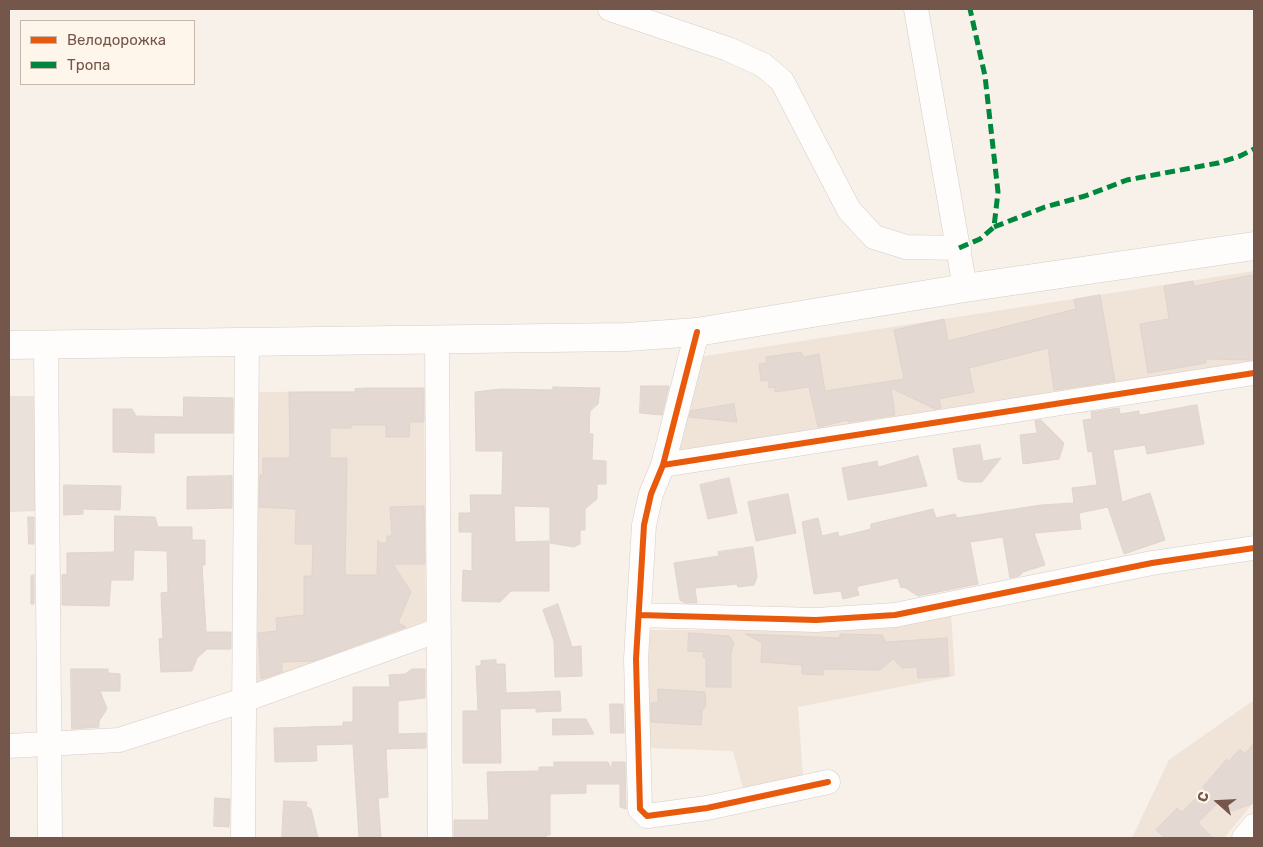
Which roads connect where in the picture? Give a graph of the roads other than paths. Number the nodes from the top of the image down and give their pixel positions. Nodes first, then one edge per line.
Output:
1 (610, 9) edge
2 (916, 9) edge
3 (1254, 246) edge
4 (959, 248) junction
5 (965, 288) junction
6 (697, 332) junction
7 (437, 339) junction
8 (247, 341) junction
9 (46, 344) junction
10 (9, 345) edge
11 (1254, 373) edge
12 (663, 465) junction
13 (1254, 548) edge
14 (639, 616) junction
15 (439, 630) junction
16 (244, 700) junction
17 (49, 744) junction
18 (9, 746) edge
19 (828, 782) dead end
20 (1254, 826) edge
21 (50, 838) edge
22 (243, 838) edge
23 (440, 838) edge
24 (1244, 838) edge

1 - 4 street
2 - 4 street
3 - 5 main road
4 - 5 street
5 - 6 main road
6 - 7 main road
6 - 12 street
7 - 8 main road
7 - 15 street
8 - 9 main road
8 - 16 street
9 - 10 main road
9 - 17 street
11 - 12 street
12 - 14 street
13 - 14 street
14 - 19 street
15 - 16 street
15 - 23 street
16 - 17 street
16 - 22 street
17 - 18 street
17 - 21 street
20 - 24 street

